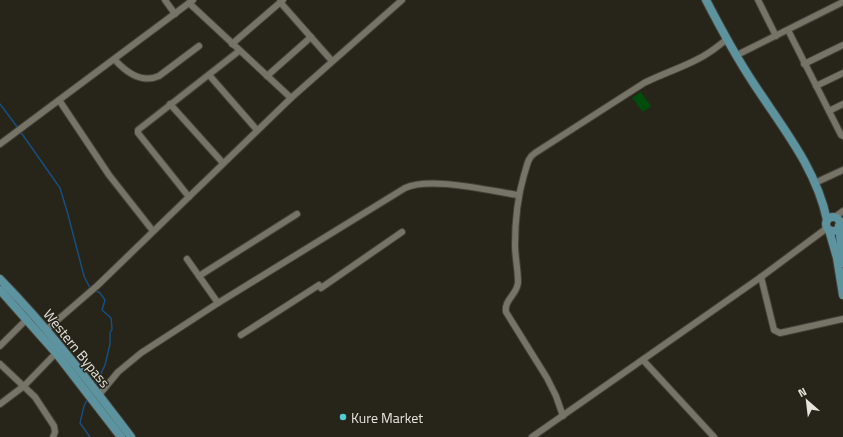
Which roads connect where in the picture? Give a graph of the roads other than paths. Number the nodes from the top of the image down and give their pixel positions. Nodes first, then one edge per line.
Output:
1 (165, 0) edge
2 (402, 0) edge
3 (706, 0) edge
4 (712, 0) edge
5 (758, 0) edge
6 (282, 1) edge
7 (191, 2) edge
8 (843, 2) edge
9 (175, 14) junction
10 (788, 30) junction
11 (776, 36) junction
12 (311, 37) junction
13 (726, 40) junction
14 (232, 44) junction
15 (843, 45) edge
16 (199, 46) dead end
17 (240, 51) junction
18 (741, 53) junction
19 (115, 60) junction
20 (332, 61) junction
21 (804, 64) junction
22 (843, 73) edge
23 (209, 75) junction
24 (267, 76) junction
25 (816, 86) junction
26 (291, 98) junction
27 (59, 100) junction
28 (170, 104) junction
29 (843, 104) edge
30 (829, 111) junction
31 (257, 130) junction
32 (843, 136) edge
33 (0, 144) edge
34 (223, 164) junction
35 (843, 170) edge
36 (819, 181) junction
37 (518, 195) junction
38 (189, 197) junction
39 (843, 211) edge
40 (297, 214) dead end
41 (834, 223) edge
42 (153, 231) junction
43 (402, 232) dead end
44 (187, 259) dead end
45 (843, 263) edge
46 (199, 276) junction
47 (761, 277) junction
48 (0, 279) edge
49 (0, 290) edge
50 (843, 296) edge
51 (218, 303) junction
52 (27, 319) junction
53 (843, 319) edge
54 (46, 330) junction
55 (240, 335) dead end
56 (0, 346) edge
57 (56, 353) junction
58 (643, 360) junction
59 (0, 364) edge
60 (24, 386) junction
61 (93, 393) junction
62 (0, 404) edge
63 (563, 416) junction
64 (712, 435) edge
65 (53, 437) edge
66 (121, 437) edge
67 (131, 437) edge
68 (532, 437) edge
69 (704, 437) edge

1 - 9 street
2 - 20 street
3 - 13 main road
4 - 18 main road
5 - 11 street
6 - 12 street
6 - 14 street
7 - 9 street
7 - 14 street
8 - 10 street
9 - 19 street
10 - 11 street
10 - 21 street
11 - 18 street
12 - 20 street
12 - 24 street
13 - 37 street
13 - 41 main road
14 - 17 street
15 - 21 street
16 - 19 street
17 - 23 street
17 - 24 street
18 - 36 main road
19 - 27 street
20 - 26 street
21 - 25 street
22 - 25 street
23 - 28 street
23 - 31 street
24 - 26 street
25 - 30 street
26 - 31 street
27 - 33 street
27 - 42 street
28 - 34 street
28 - 38 street
29 - 30 street
30 - 32 street
31 - 34 street
34 - 38 street
35 - 36 street
36 - 41 main road
37 - 51 street
37 - 63 street
38 - 42 street
39 - 41 street
40 - 46 street
41 - 45 main road
41 - 47 street
41 - 50 main road
42 - 54 street
43 - 55 street
44 - 46 street
46 - 51 street
47 - 53 street
47 - 58 street
48 - 54 main road, Western Bypass
49 - 52 main road, Western Bypass
51 - 61 street
52 - 56 street
52 - 57 main road, Western Bypass
54 - 61 main road, Western Bypass
57 - 60 street
57 - 61 main road, Western Bypass
58 - 63 street
58 - 64 street
59 - 60 street
60 - 62 street
60 - 65 street
61 - 66 main road, Western Bypass
61 - 67 main road, Western Bypass
63 - 68 street
64 - 69 street

